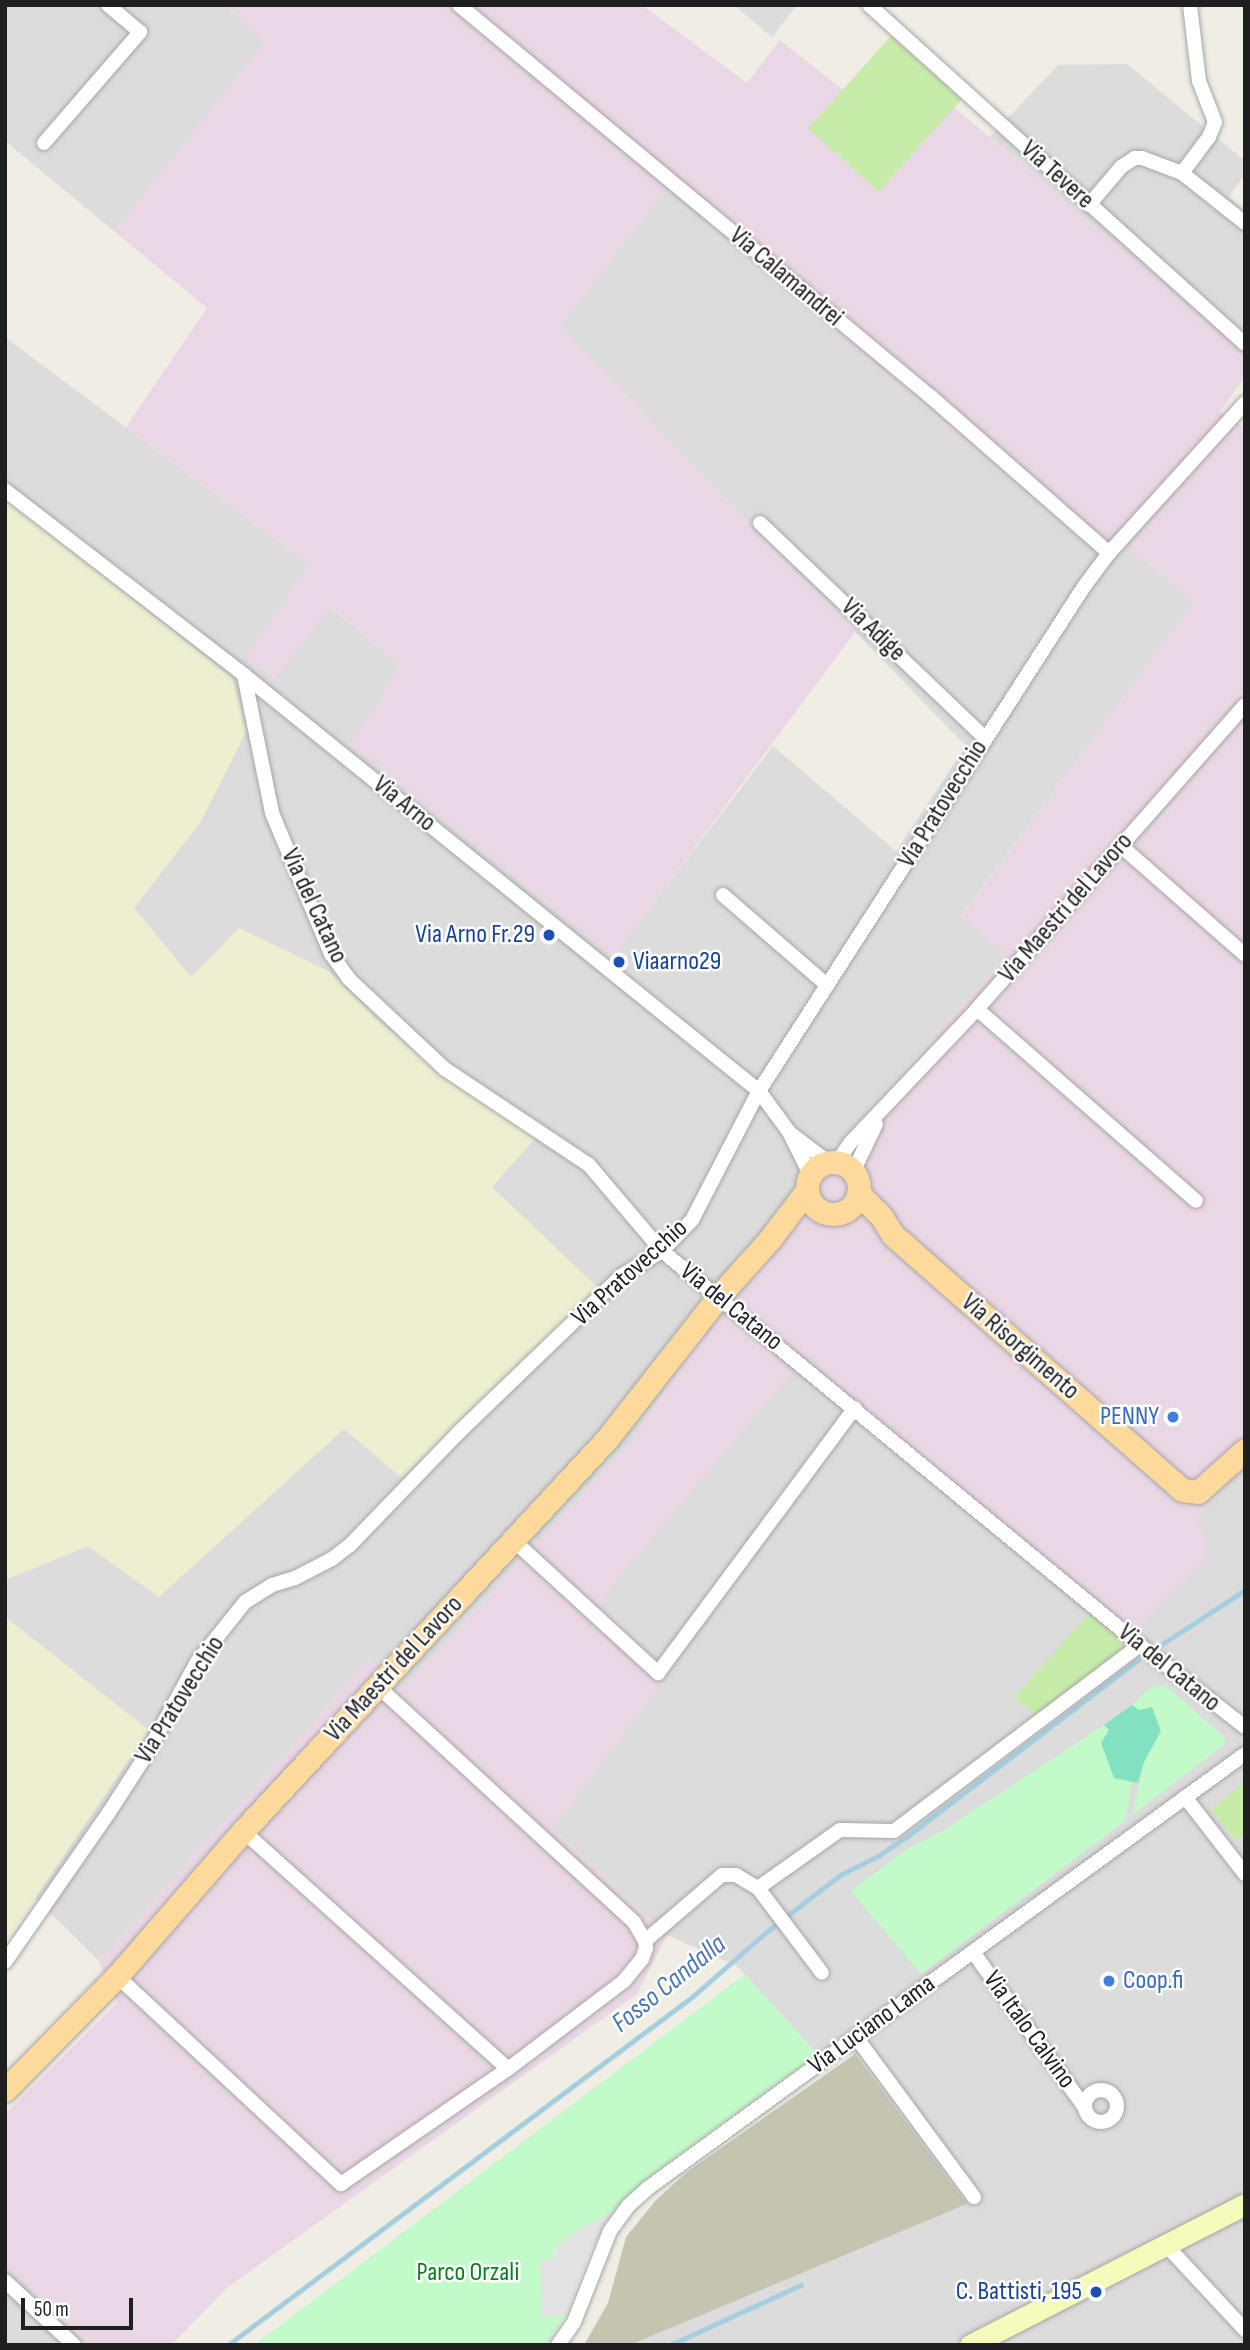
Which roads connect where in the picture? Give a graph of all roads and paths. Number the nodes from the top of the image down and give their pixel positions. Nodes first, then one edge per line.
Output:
1 (108, 5) edge
2 (459, 5) edge
3 (869, 5) edge
4 (1190, 5) edge
5 (44, 143) dead end
6 (1182, 173) junction
7 (1089, 205) junction
8 (1245, 223) edge
9 (1245, 344) edge
10 (1243, 407) edge
11 (5, 490) edge
12 (760, 523) dead end
13 (1109, 553) junction
14 (244, 675) junction
15 (1245, 705) edge
16 (985, 738) junction
17 (1121, 846) junction
18 (723, 895) dead end
19 (1245, 955) edge
20 (827, 985) junction
21 (977, 1009) junction
22 (759, 1091) junction
23 (789, 1132) junction
24 (834, 1181) junction
25 (1196, 1201) dead end
26 (770, 1239) junction
27 (662, 1251) junction
28 (718, 1297) junction
29 (855, 1408) junction
30 (1245, 1450) edge
31 (513, 1540) junction
32 (1140, 1645) junction
33 (378, 1687) junction
34 (1245, 1727) edge
35 (1245, 1754) edge
36 (1185, 1797) junction
37 (243, 1831) junction
38 (1245, 1874) edge
39 (760, 1891) junction
40 (645, 1941) junction
41 (973, 1952) junction
42 (5, 1962) edge
43 (822, 1973) dead end
44 (117, 1976) junction
45 (856, 2037) junction
46 (508, 2069) junction
47 (5, 2090) edge
48 (1085, 2108) dead end
49 (974, 2197) dead end
50 (1245, 2204) edge
51 (1165, 2244) junction
52 (5, 2281) edge
53 (1245, 2330) edge
54 (975, 2344) edge
55 (74, 2345) edge
56 (558, 2345) edge

1 - 5 street
2 - 13 street, Via Calamandrei
3 - 7 street, Via Tevere
4 - 6 street
6 - 7 street
6 - 8 street
7 - 9 street, Via Tevere
10 - 13 street, Via Pratovecchio
11 - 14 street, Via Arno
12 - 16 street, Via Adige
13 - 16 street, Via Pratovecchio
14 - 22 street, Via Arno
14 - 27 street, Via del Catano
15 - 17 street, Via Maestri del Lavoro
16 - 20 street, Via Pratovecchio
17 - 19 street
17 - 21 street, Via Maestri del Lavoro
18 - 20 street
20 - 22 street, Via Pratovecchio
21 - 24 street, Via Maestri del Lavoro
21 - 25 street
22 - 23 street, Via Arno
22 - 27 street, Via Pratovecchio
23 - 24 street, Via Arno
23 - 24 street, Via Arno
24 - 26 main road, Via Maestri del Lavoro
24 - 26 main road, Via Maestri del Lavoro
24 - 30 main road, Via Risorgimento
26 - 28 main road, Via Maestri del Lavoro
27 - 28 street, Via del Catano
27 - 42 street, Via Pratovecchio
28 - 29 street, Via del Catano
28 - 31 main road, Via Maestri del Lavoro
29 - 31 street
29 - 32 street, Via del Catano
31 - 33 main road, Via Maestri del Lavoro
32 - 34 street, Via del Catano
32 - 39 street
33 - 37 main road, Via Maestri del Lavoro
33 - 40 street
35 - 36 street, Via Luciano Lama
36 - 38 street
36 - 41 street, Via Luciano Lama
37 - 44 main road, Via Maestri del Lavoro
37 - 46 street
39 - 40 street
39 - 43 street
40 - 46 street
41 - 45 street, Via Luciano Lama
41 - 48 street, Via Italo Calvino
44 - 46 street
44 - 47 main road, Via Maestri del Lavoro
45 - 49 street
45 - 56 street, Via Luciano Lama
50 - 51 street
51 - 53 street
51 - 54 street
52 - 55 street

